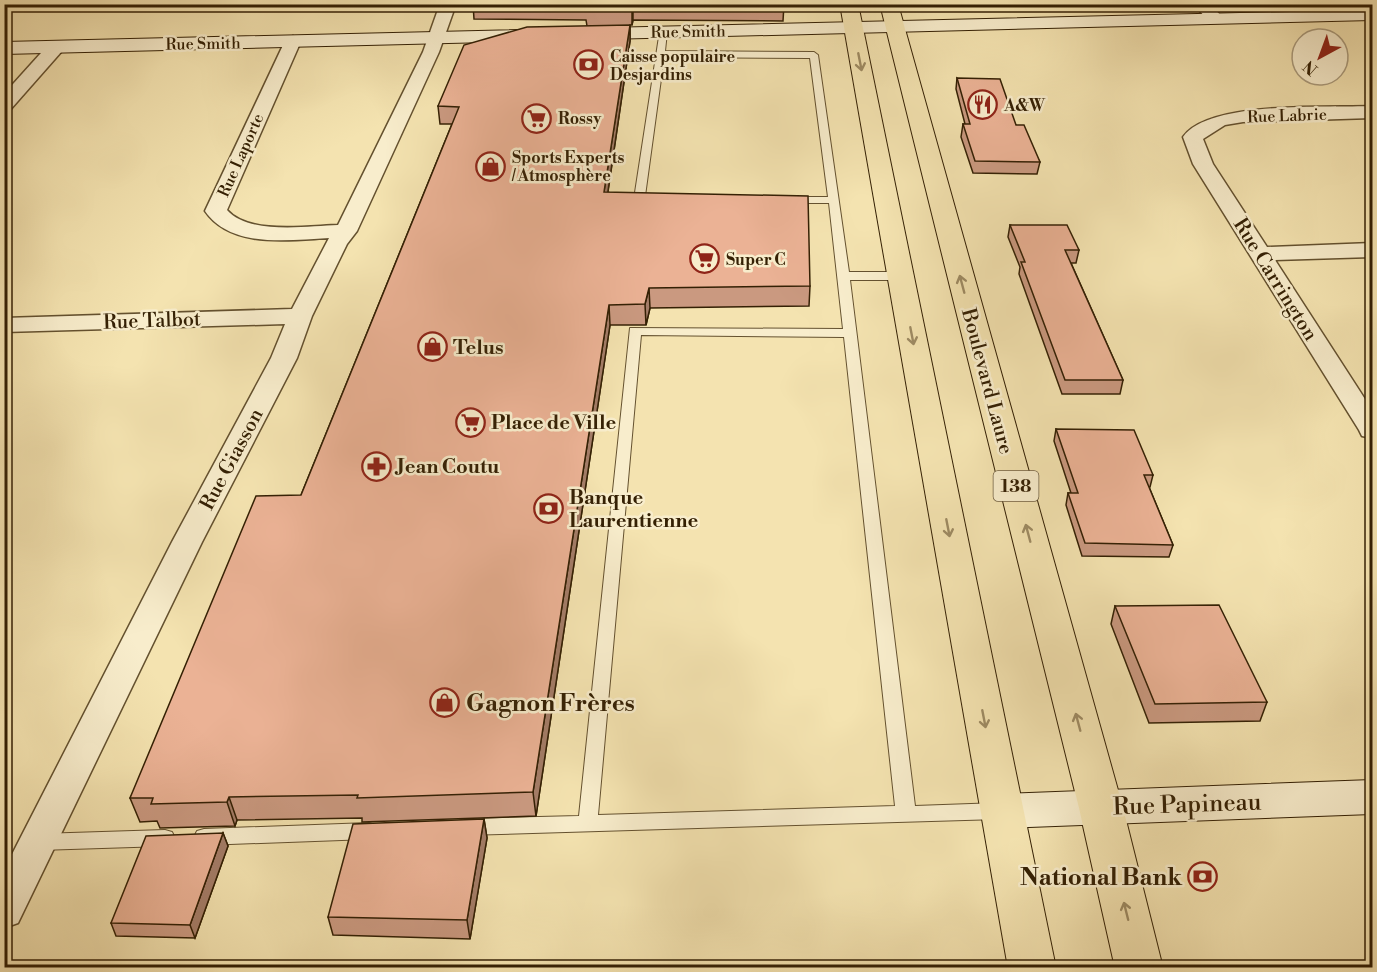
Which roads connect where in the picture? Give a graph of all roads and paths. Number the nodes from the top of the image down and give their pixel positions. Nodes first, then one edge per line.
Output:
1 (448, 4) edge
2 (1200, 4) edge
3 (891, 15) edge
4 (1372, 15) edge
5 (851, 16) edge
6 (1216, 19) junction
7 (663, 32) junction
8 (434, 38) junction
9 (293, 41) junction
10 (56, 47) junction
11 (4, 48) edge
12 (660, 54) junction
13 (4, 106) edge
14 (1372, 112) edge
15 (1205, 130) joint
16 (662, 199) edge
17 (777, 200) edge
18 (834, 200) junction
19 (346, 231) junction
20 (1372, 250) edge
21 (1260, 254) junction
22 (843, 276) junction
23 (900, 276) junction
24 (300, 316) junction
25 (4, 325) edge
26 (850, 333) junction
27 (1372, 430) edge
28 (1372, 797) edge
29 (1101, 808) junction
30 (1002, 811) junction
31 (906, 813) junction
32 (588, 823) junction
33 (442, 828) edge
34 (382, 830) edge
35 (37, 843) junction
36 (4, 911) edge
37 (1032, 968) edge
38 (1139, 968) edge

1 - 8 street, Rue Giasson
2 - 6 street
3 - 5 street, Rue Smith
3 - 6 street, Rue Smith
29 -> 3 highway, Boulevard Laure / 138
4 - 6 street, Rue Smith
5 - 7 street, Rue Smith
5 -> 23 highway
7 - 8 street, Rue Smith
7 - 12 lane
8 - 9 street, Rue Smith
8 - 19 street, Rue Giasson
9 - 10 street, Rue Smith
9 - 19 street, Rue Laporte
10 - 11 street, Rue Smith
10 - 13 street
12 - 16 lane
12 - 18 lane
14 - 15 street, Rue Labrie
15 - 21 street, Rue Carrington
17 - 18 lane
18 - 22 lane
19 - 24 street, Rue Giasson
20 - 21 street
21 - 27 street, Rue Carrington
22 - 23 lane
22 - 26 lane
23 -> 30 highway
24 - 25 street, Rue Talbot
24 - 35 street, Rue Giasson
26 - 31 lane
26 - 32 lane
28 - 29 street, Rue Papineau
29 - 30 street, Rue Papineau
38 -> 29 highway, Boulevard Laure / 138
30 - 31 lane
30 - 37 highway
31 - 32 lane
32 - 33 lane
34 - 35 lane
35 - 36 street, Rue Giasson

